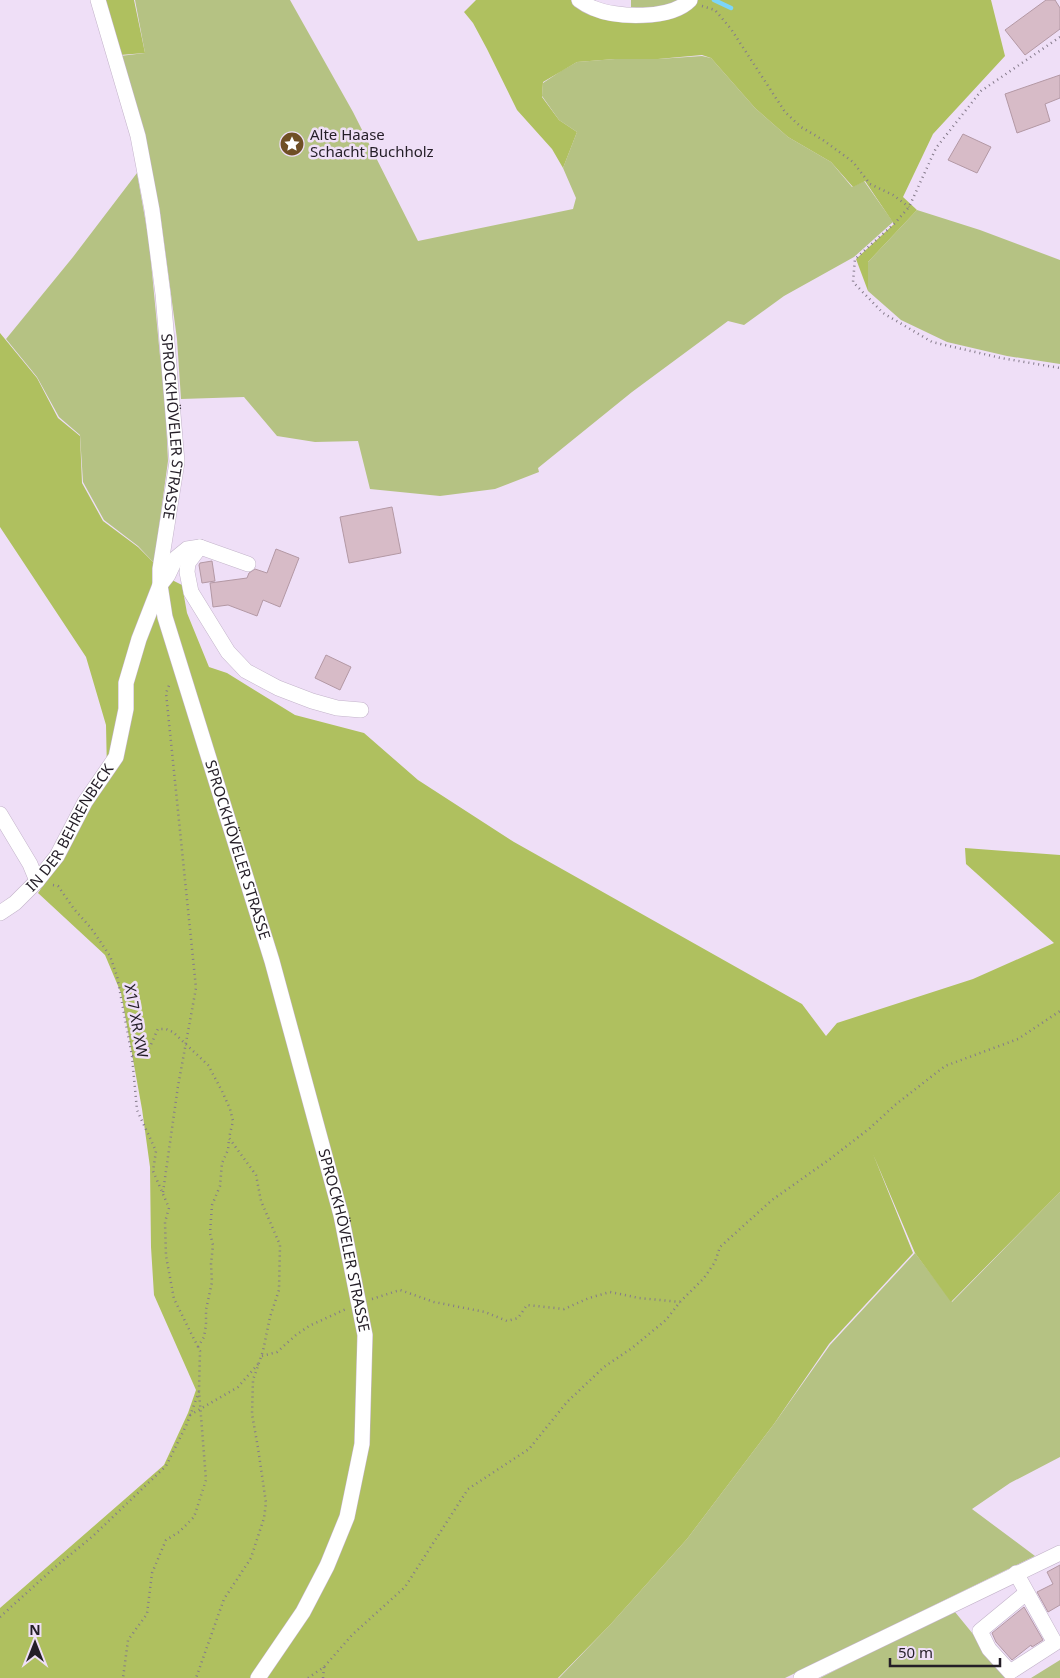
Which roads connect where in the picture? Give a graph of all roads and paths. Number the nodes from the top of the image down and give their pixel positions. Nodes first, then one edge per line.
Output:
1 (98, 0) edge
2 (579, 0) edge
3 (689, 1) edge
4 (1060, 37) edge
5 (909, 207) junction
6 (1060, 368) edge
7 (200, 547) junction
8 (248, 564) dead end
9 (160, 584) junction
10 (179, 663) junction
11 (361, 710) dead end
12 (0, 814) edge
13 (37, 881) junction
14 (0, 913) edge
15 (1060, 1011) edge
16 (186, 1045) junction
17 (132, 1056) junction
18 (229, 1138) junction
19 (163, 1193) junction
20 (680, 1302) junction
21 (358, 1303) junction
22 (198, 1347) junction
23 (261, 1356) junction
24 (260, 1362) junction
25 (199, 1391) junction
26 (201, 1410) junction
27 (190, 1415) junction
28 (1060, 1553) edge
29 (1016, 1574) junction
30 (1026, 1593) junction
31 (0, 1617) edge
32 (324, 1667) junction
33 (123, 1678) edge
34 (196, 1678) edge
35 (258, 1678) edge
36 (308, 1678) edge
37 (323, 1678) edge
38 (801, 1678) edge

1 - 9 street, SPROCKHÖVELER STRASSE
2 - 3 street
3 - 5 path
4 - 5 path
5 - 6 path
7 - 8 street
7 - 9 street
7 - 11 street
9 - 10 street, SPROCKHÖVELER STRASSE
9 - 13 street, IN DER BEHRENBECK
10 - 16 path
10 - 21 street, SPROCKHÖVELER STRASSE
12 - 13 street
13 - 14 street, IN DER BEHRENBECK
13 - 17 path, X17 XR XW
15 - 20 path
16 - 17 path
16 - 18 path
16 - 19 path
17 - 19 path, X17 XR XW
18 - 22 path
18 - 23 path
19 - 22 path
20 - 21 path
20 - 32 path
21 - 23 path
21 - 35 street, SPROCKHÖVELER STRASSE
22 - 25 path
23 - 24 path
24 - 26 path
24 - 34 path
25 - 26 path
25 - 27 path
26 - 27 path
26 - 33 path
27 - 31 path
28 - 29 street
29 - 30 street
29 - 38 street
30 - 30 street
32 - 36 path
32 - 37 path

